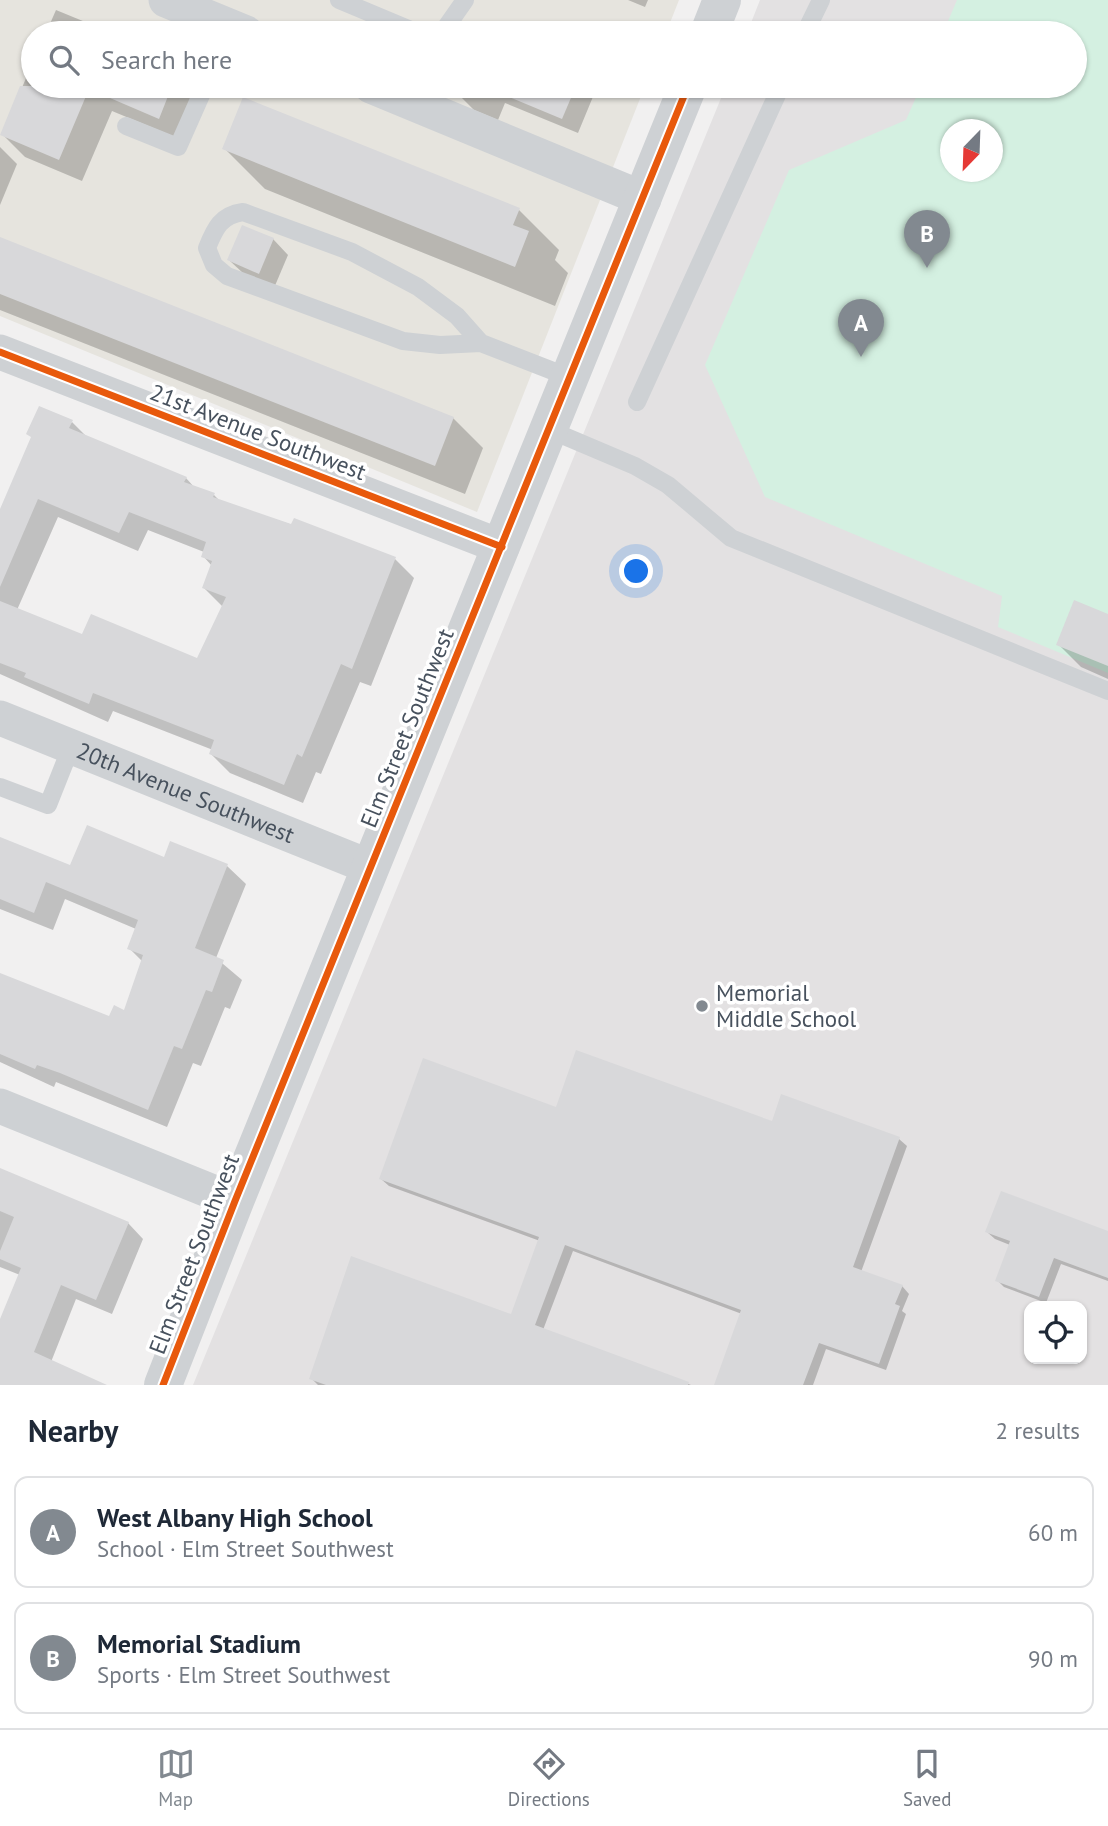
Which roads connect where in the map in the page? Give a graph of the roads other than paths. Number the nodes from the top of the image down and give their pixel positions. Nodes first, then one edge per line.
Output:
1 (166, 0) edge
2 (339, 0) edge
3 (465, 0) edge
4 (722, 0) edge
5 (821, 0) edge
6 (213, 21) edge
7 (389, 21) edge
8 (450, 21) edge
9 (714, 21) edge
10 (811, 21) edge
11 (200, 98) edge
12 (425, 98) edge
13 (683, 98) edge
14 (776, 98) edge
15 (126, 126) dead end
16 (644, 199) junction
17 (481, 343) junction
18 (0, 352) edge
19 (571, 378) junction
20 (637, 402) dead end
21 (550, 430) junction
22 (502, 547) junction
23 (1108, 691) edge
24 (0, 718) edge
25 (71, 747) junction
26 (0, 787) edge
27 (370, 867) junction
28 (0, 1106) edge
29 (235, 1200) junction
30 (163, 1385) edge

1 - 6 street
2 - 7 lane
3 - 8 lane
4 - 9 street
5 - 10 lane
11 - 15 lane
12 - 16 street
13 - 16 street, Elm Street Southwest
14 - 20 lane
16 - 19 street, Elm Street Southwest
17 - 17 lane
17 - 19 lane
18 - 22 street, 21st Avenue Southwest
19 - 21 street, Elm Street Southwest
21 - 22 street, Elm Street Southwest
21 - 23 lane
22 - 27 street, Elm Street Southwest
24 - 25 street, 20th Avenue Southwest
25 - 26 lane
25 - 27 street, 20th Avenue Southwest
27 - 29 street, Elm Street Southwest
28 - 29 street
29 - 30 street, Elm Street Southwest

